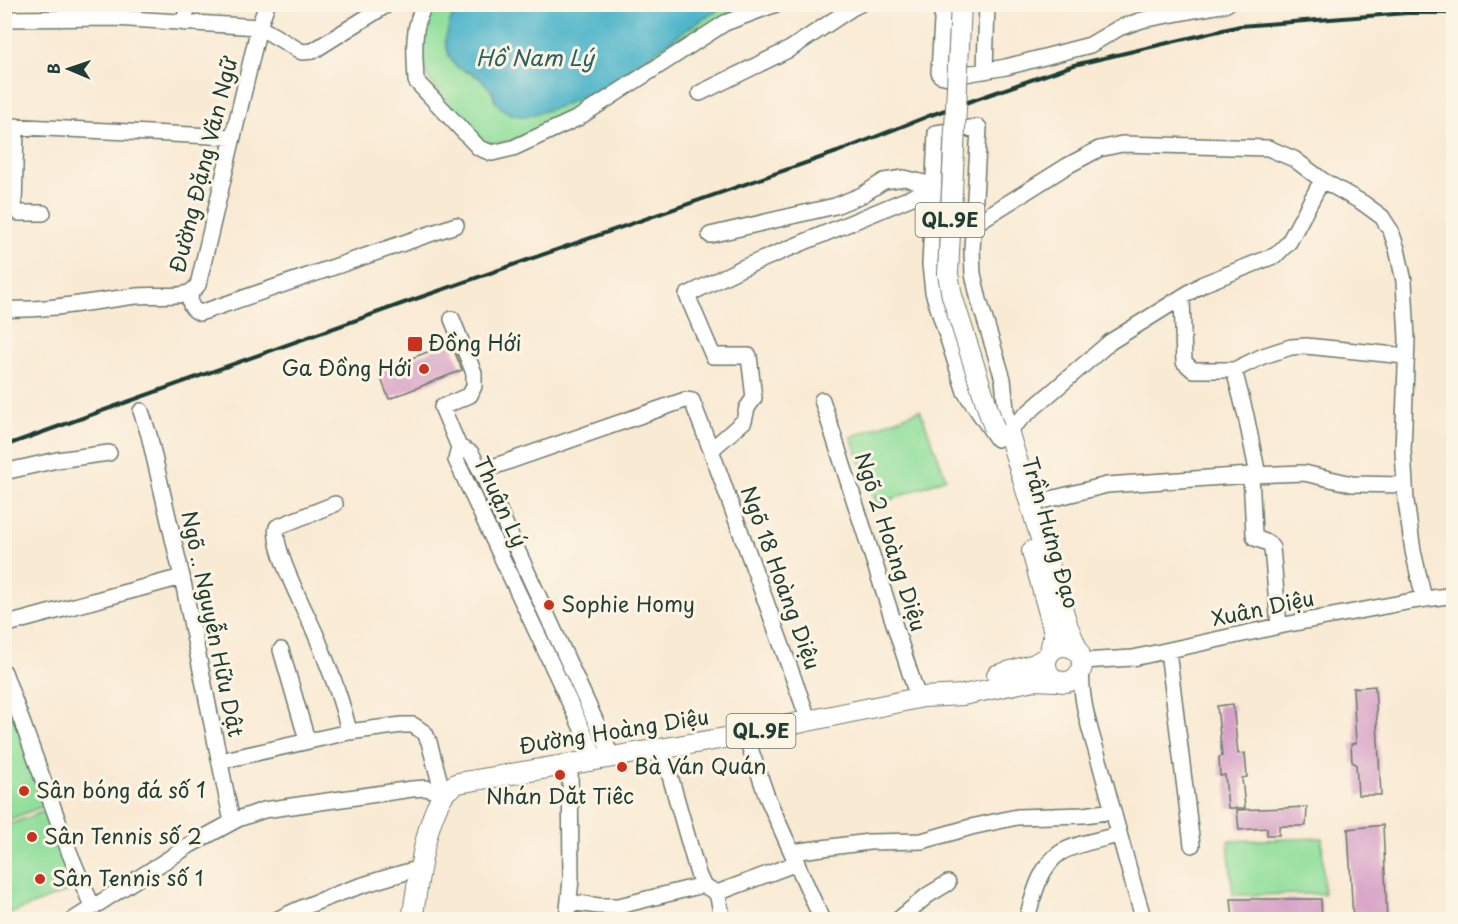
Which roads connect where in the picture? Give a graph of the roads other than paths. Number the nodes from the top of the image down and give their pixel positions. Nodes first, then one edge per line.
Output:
1 (188, 4) edge
2 (267, 4) edge
3 (388, 4) edge
4 (424, 4) edge
5 (776, 4) edge
6 (860, 4) edge
7 (944, 4) edge
8 (961, 4) edge
9 (973, 4) edge
10 (987, 4) edge
11 (1227, 4) edge
12 (1172, 9) edge
13 (116, 11) edge
14 (4, 18) edge
15 (184, 22) junction
16 (259, 27) junction
17 (985, 71) junction
18 (700, 93) dead end
19 (10, 126) edge
20 (233, 137) junction
21 (1322, 180) junction
22 (932, 189) junction
23 (44, 213) dead end
24 (456, 225) dead end
25 (973, 225) junction
26 (710, 235) dead end
27 (191, 292) junction
28 (1182, 297) junction
29 (4, 309) edge
30 (452, 319) dead end
31 (1405, 356) junction
32 (1234, 370) junction
33 (822, 400) dead end
34 (141, 411) dead end
35 (1001, 429) junction
36 (459, 447) junction
37 (711, 450) junction
38 (109, 453) dead end
39 (481, 471) junction
40 (4, 472) edge
41 (1254, 475) junction
42 (1405, 484) junction
43 (335, 504) dead end
44 (1031, 504) junction
45 (182, 577) junction
46 (1454, 595) edge
47 (1424, 599) junction
48 (4, 625) edge
49 (1279, 626) junction
50 (281, 650) dead end
51 (1168, 651) junction
52 (1049, 654) junction
53 (1081, 661) junction
54 (4, 672) edge
55 (1061, 681) junction
56 (920, 698) junction
57 (1088, 720) junction
58 (809, 721) junction
59 (350, 732) junction
60 (746, 734) junction
61 (308, 740) junction
62 (662, 748) junction
63 (604, 758) junction
64 (220, 761) junction
65 (570, 764) junction
66 (443, 794) junction
67 (1113, 811) junction
68 (232, 822) junction
69 (1118, 835) junction
70 (1192, 845) dead end
71 (794, 858) junction
72 (421, 868) junction
73 (948, 883) dead end
74 (703, 885) junction
75 (717, 893) junction
76 (569, 902) junction
77 (92, 906) junction
78 (1027, 918) edge
79 (73, 920) edge
80 (276, 920) edge
81 (412, 920) edge
82 (567, 920) edge
83 (723, 920) edge
84 (822, 920) edge
85 (898, 920) edge
86 (1144, 920) edge

1 - 15 street
2 - 16 street, Đường Đặng Văn Ngữ
3 - 16 street
4 - 5 street
6 - 18 street
7 - 17 street
8 - 35 main road, QL.9E, bridge
9 - 35 main road, QL.9E
10 - 17 street
11 - 12 street
12 - 17 street
13 - 14 street
13 - 15 street
15 - 16 street
16 - 20 street, Đường Đặng Văn Ngữ
19 - 20 street
19 - 23 street
20 - 27 street, Đường Đặng Văn Ngữ
21 - 25 street
21 - 28 street
21 - 31 street
22 - 25 street
22 - 26 street
22 - 35 street
22 - 37 street
24 - 27 street
25 - 35 street
27 - 29 street, Đường Đặng Văn Ngữ
28 - 32 street
28 - 35 street
30 - 36 street
31 - 32 street
31 - 42 street
32 - 41 street
33 - 56 street, Ngõ 2 Hoàng Diệu
34 - 45 street, Ngõ .. Nguyễn Hữu Dật
35 - 44 main road, QL.9E
35 - 52 main road, Trần Hưng Đạo / QL.9E
36 - 39 street, Thuận Lý
36 - 63 street, Thuận Lý
37 - 39 street, Ngõ 18 Hoàng Diệu
37 - 58 street, Ngõ 18 Hoàng Diệu
38 - 40 street
39 - 63 street, Thuận Lý
41 - 42 street
41 - 44 street
41 - 49 street
42 - 47 street
43 - 59 street
44 - 53 main road, QL.9E
45 - 48 street
45 - 64 street, Ngõ .. Nguyễn Hữu Dật
46 - 47 street, Xuân Diệu
47 - 49 street, Xuân Diệu
49 - 51 street, Xuân Diệu
50 - 61 street
51 - 53 street, Xuân Diệu
51 - 70 street
52 - 53 main road
52 - 55 main road
52 - 56 main road, Đường Hoàng Diệu / QL.9E
53 - 55 main road
53 - 57 street
54 - 77 street
55 - 56 main road, Đường Hoàng Diệu / QL.9E
55 - 57 street
56 - 58 main road, Đường Hoàng Diệu / QL.9E
57 - 67 street
58 - 60 main road, Đường Hoàng Diệu / QL.9E
59 - 61 street
59 - 66 street
60 - 62 main road, Đường Hoàng Diệu / QL.9E
60 - 71 street
61 - 64 street
62 - 63 main road, Đường Hoàng Diệu / QL.9E
62 - 74 street
63 - 65 main road, Đường Hoàng Diệu / QL.9E
64 - 68 street, Ngõ .. Nguyễn Hữu Dật
65 - 66 main road, Đường Hoàng Diệu / QL.9E
65 - 76 street
66 - 68 street
66 - 72 main road
67 - 69 street
67 - 71 street
68 - 77 street
69 - 78 street
69 - 86 street
71 - 75 street
71 - 84 street
72 - 80 street
72 - 81 main road
73 - 85 street
74 - 75 street
74 - 76 street
75 - 83 street
76 - 82 street
77 - 79 street

